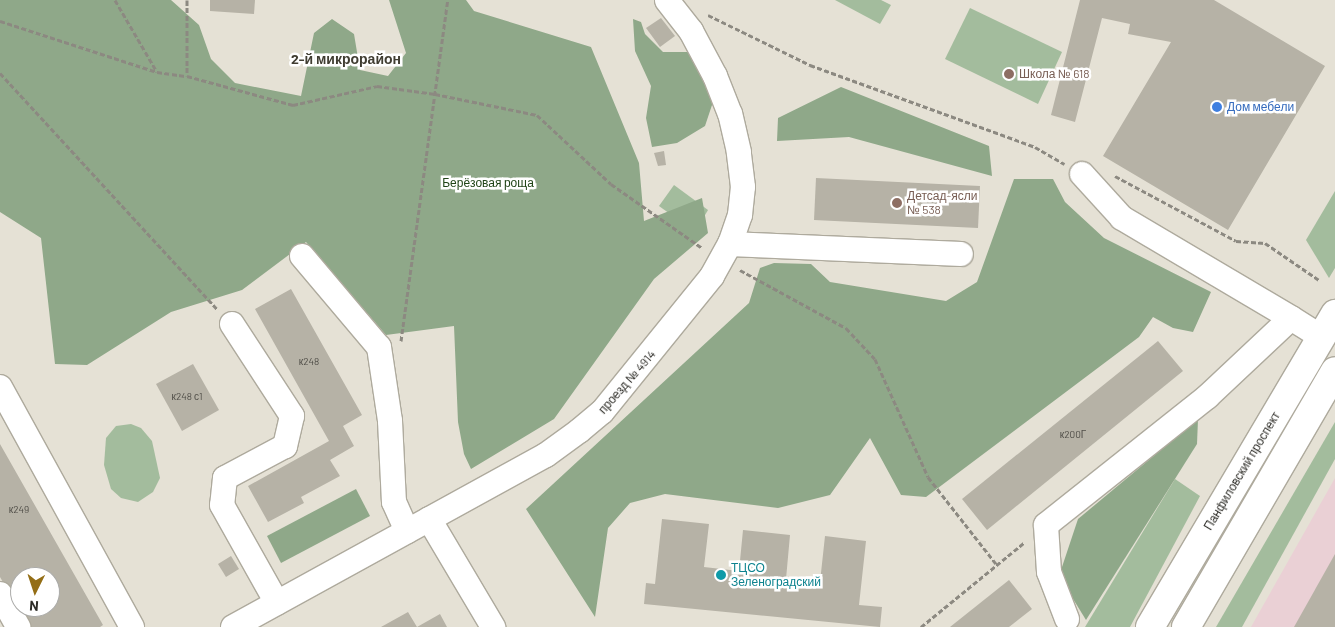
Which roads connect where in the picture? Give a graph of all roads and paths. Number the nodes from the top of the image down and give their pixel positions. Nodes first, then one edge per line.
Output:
1 (115, 0) edge
2 (187, 0) edge
3 (448, 0) edge
4 (667, 0) edge
5 (700, 11) dead end
6 (0, 20) edge
7 (157, 72) junction
8 (0, 73) edge
9 (187, 76) junction
10 (435, 94) junction
11 (1082, 174) junction
12 (724, 254) junction
13 (961, 254) dead end
14 (302, 256) dead end
15 (1319, 280) dead end
16 (1291, 318) junction
17 (232, 324) joint
18 (1328, 326) edge
19 (401, 344) dead end
20 (1335, 371) edge
21 (0, 387) edge
22 (429, 519) junction
23 (1046, 525) junction
24 (408, 531) junction
25 (997, 565) junction
26 (0, 594) edge
27 (270, 614) edge
28 (1068, 624) edge
29 (18, 627) edge
30 (132, 627) edge
31 (233, 627) edge
32 (493, 627) edge
33 (921, 627) edge
34 (1150, 627) edge
35 (1186, 627) edge

1 - 7 path
2 - 9 path
3 - 10 path
4 - 12 street, проезд № 4914
5 - 11 path
6 - 7 path
7 - 9 path
8 - 17 path
9 - 10 path
10 - 12 path
10 - 19 path
11 - 15 path
11 - 16 street
12 - 13 street
12 - 22 street, проезд № 4914
12 - 25 path
14 - 24 street
16 - 18 street
16 - 23 street
17 - 27 street
18 - 34 main road, Панфиловский проспект
20 - 35 main road
21 - 30 street
22 - 24 street, проезд № 4914
22 - 32 street
23 - 25 path
23 - 28 street
24 - 27 street, проезд № 4914
25 - 33 path
26 - 29 street
27 - 31 street, проезд № 4914

